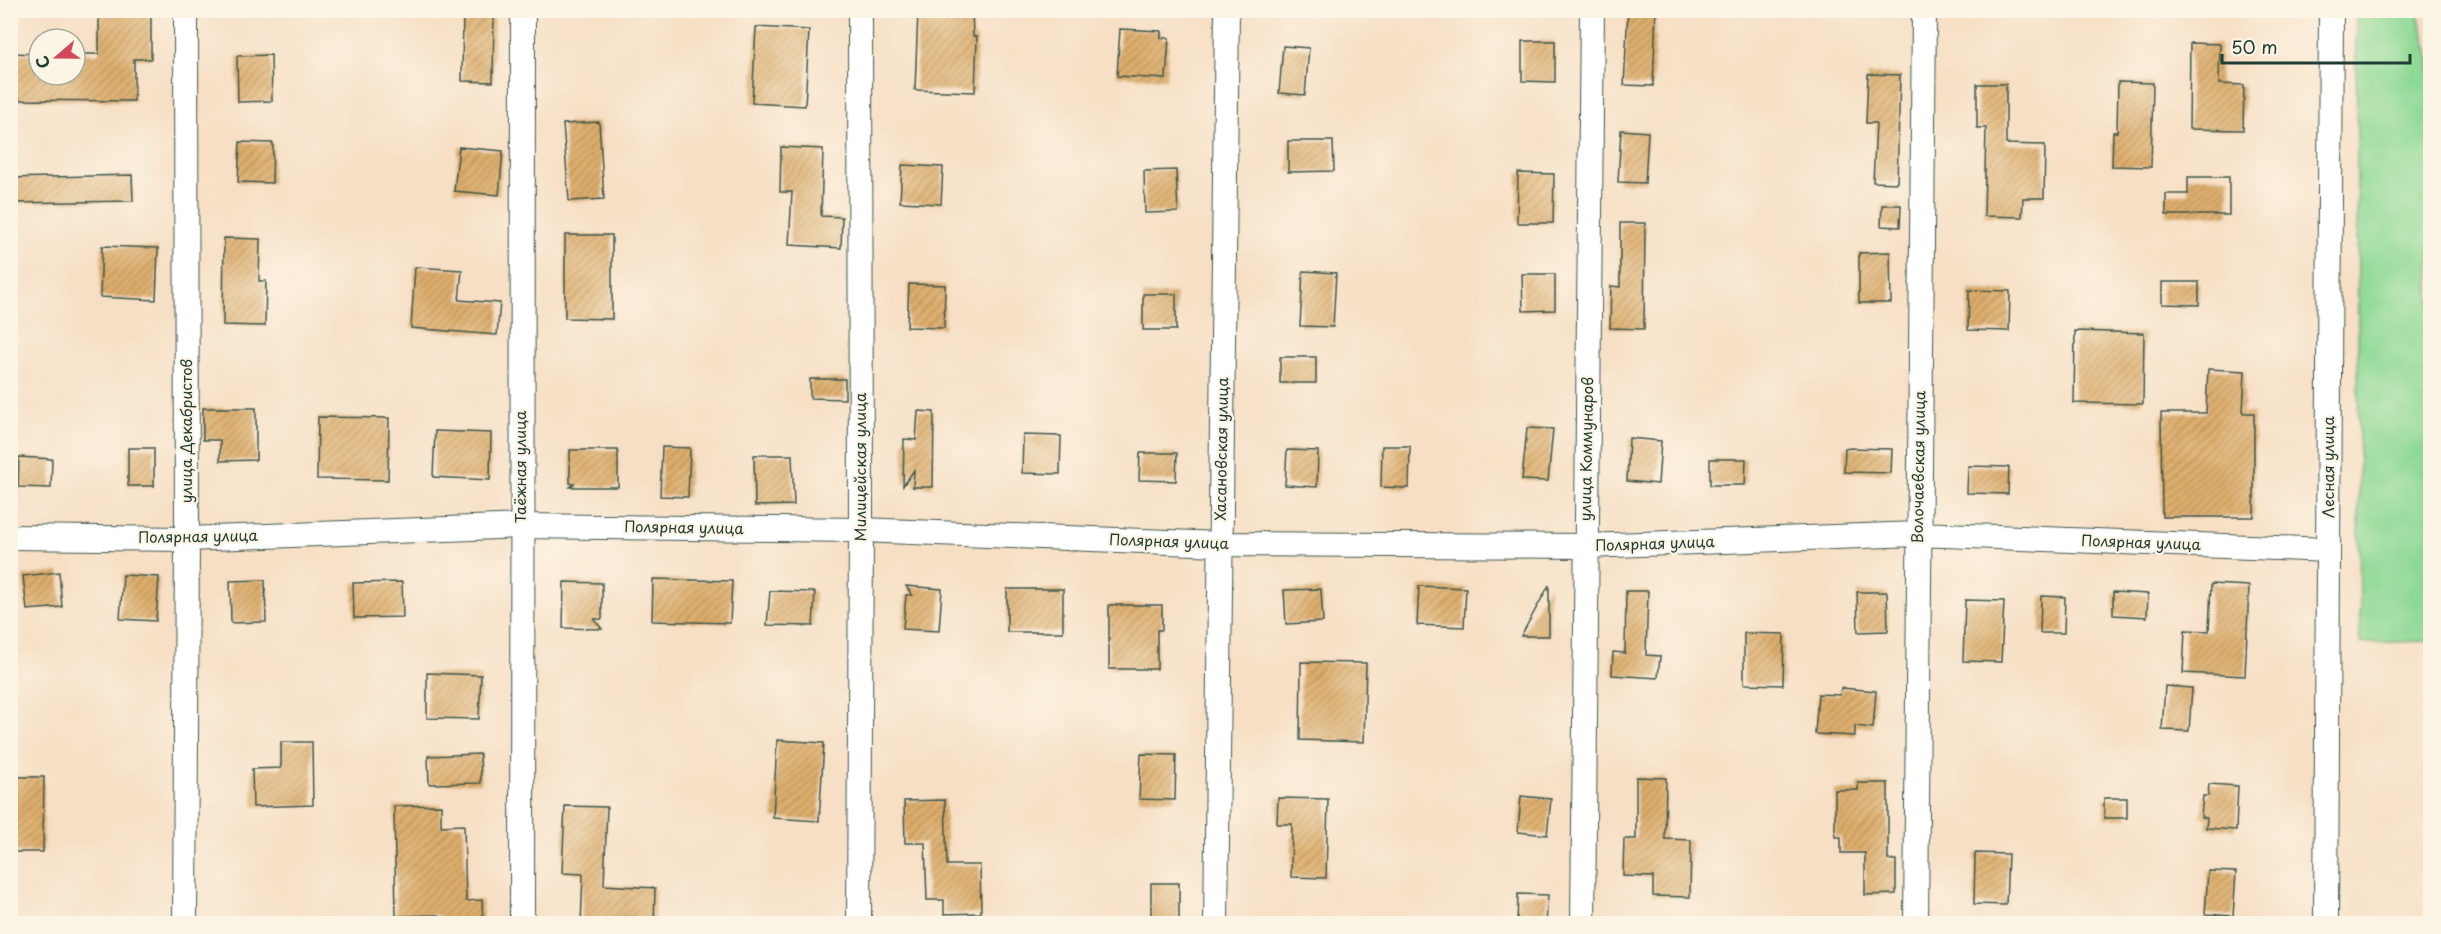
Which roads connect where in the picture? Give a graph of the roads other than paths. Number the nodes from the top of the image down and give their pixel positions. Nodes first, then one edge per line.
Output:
1 (186, 10) edge
2 (523, 10) edge
3 (860, 10) edge
4 (1227, 10) edge
5 (1592, 10) edge
6 (1924, 10) edge
7 (2331, 10) edge
8 (521, 526) junction
9 (861, 530) junction
10 (1918, 534) junction
11 (10, 537) edge
12 (187, 539) junction
13 (1220, 544) junction
14 (1586, 546) junction
15 (2328, 550) junction
16 (184, 924) edge
17 (522, 924) edge
18 (859, 924) edge
19 (1216, 924) edge
20 (1583, 924) edge
21 (1916, 924) edge
22 (2326, 924) edge

1 - 12 street, улица Декабристов
2 - 8 street, Таёжная улица
3 - 9 street, Милицейская улица
4 - 13 street, Хасановская улица
5 - 14 street, улица Коммунаров
6 - 10 street, Волочаевская улица
7 - 15 street, Лесная улица
8 - 9 street, Полярная улица
8 - 12 street, Полярная улица
8 - 17 street, Таёжная улица
9 - 13 street, Полярная улица
9 - 18 street, Милицейская улица
10 - 14 street, Полярная улица
10 - 15 street, Полярная улица
10 - 21 street, Волочаевская улица
11 - 12 street, Полярная улица
12 - 16 street, улица Декабристов
13 - 14 street, Полярная улица
13 - 19 street, Хасановская улица
14 - 20 street, улица Коммунаров
15 - 22 street, Лесная улица

